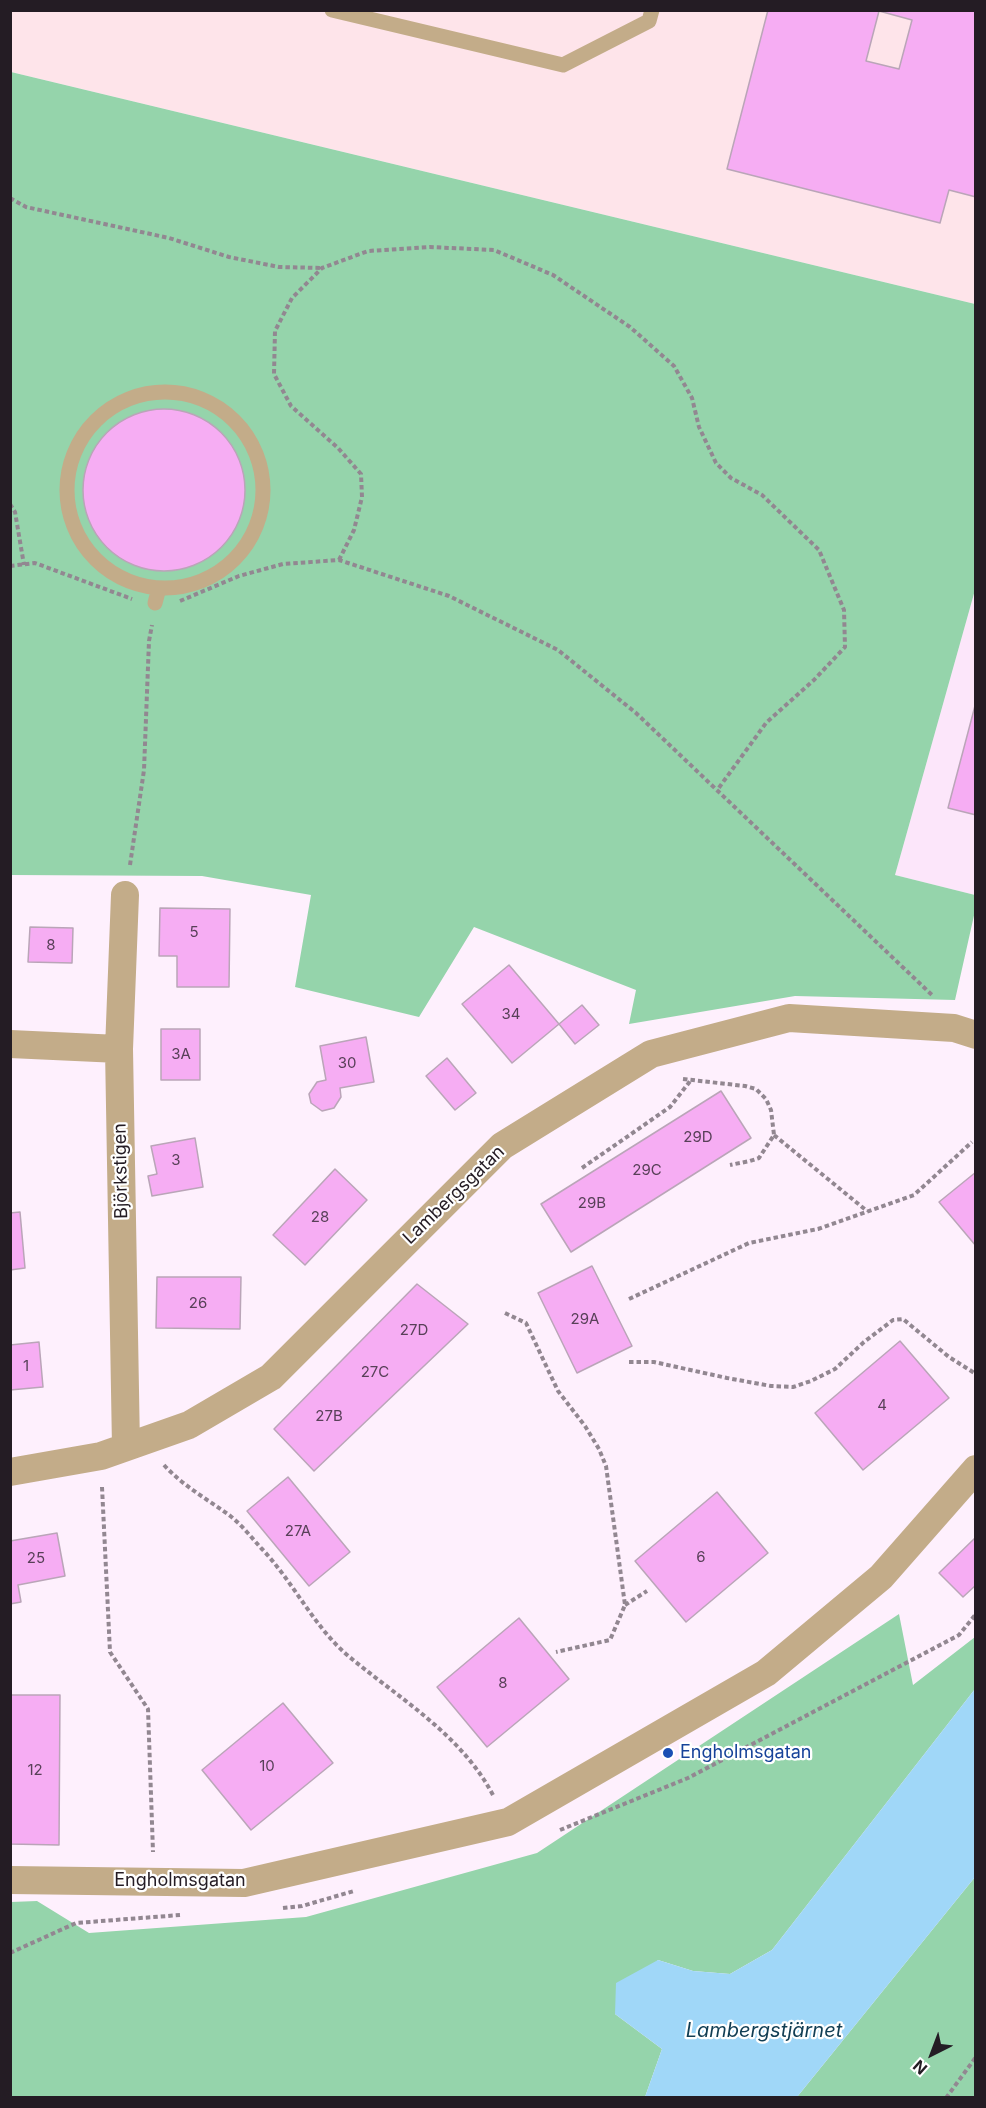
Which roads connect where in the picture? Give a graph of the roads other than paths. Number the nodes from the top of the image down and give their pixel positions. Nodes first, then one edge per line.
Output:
1 (332, 10) edge
2 (652, 10) edge
3 (157, 596) joint
4 (125, 895) road end
5 (972, 1033) edge
6 (10, 1044) edge
7 (118, 1049) junction
8 (123, 1448) junction
9 (975, 1469) edge
10 (10, 1472) edge
11 (10, 1880) edge

1 - 2 lane
3 - 3 lane
4 - 7 street, Björkstigen
5 - 8 street, Lambergsgatan
6 - 7 street
7 - 8 street, Björkstigen
8 - 10 street, Lambergsgatan
9 - 11 street, Engholmsgatan

